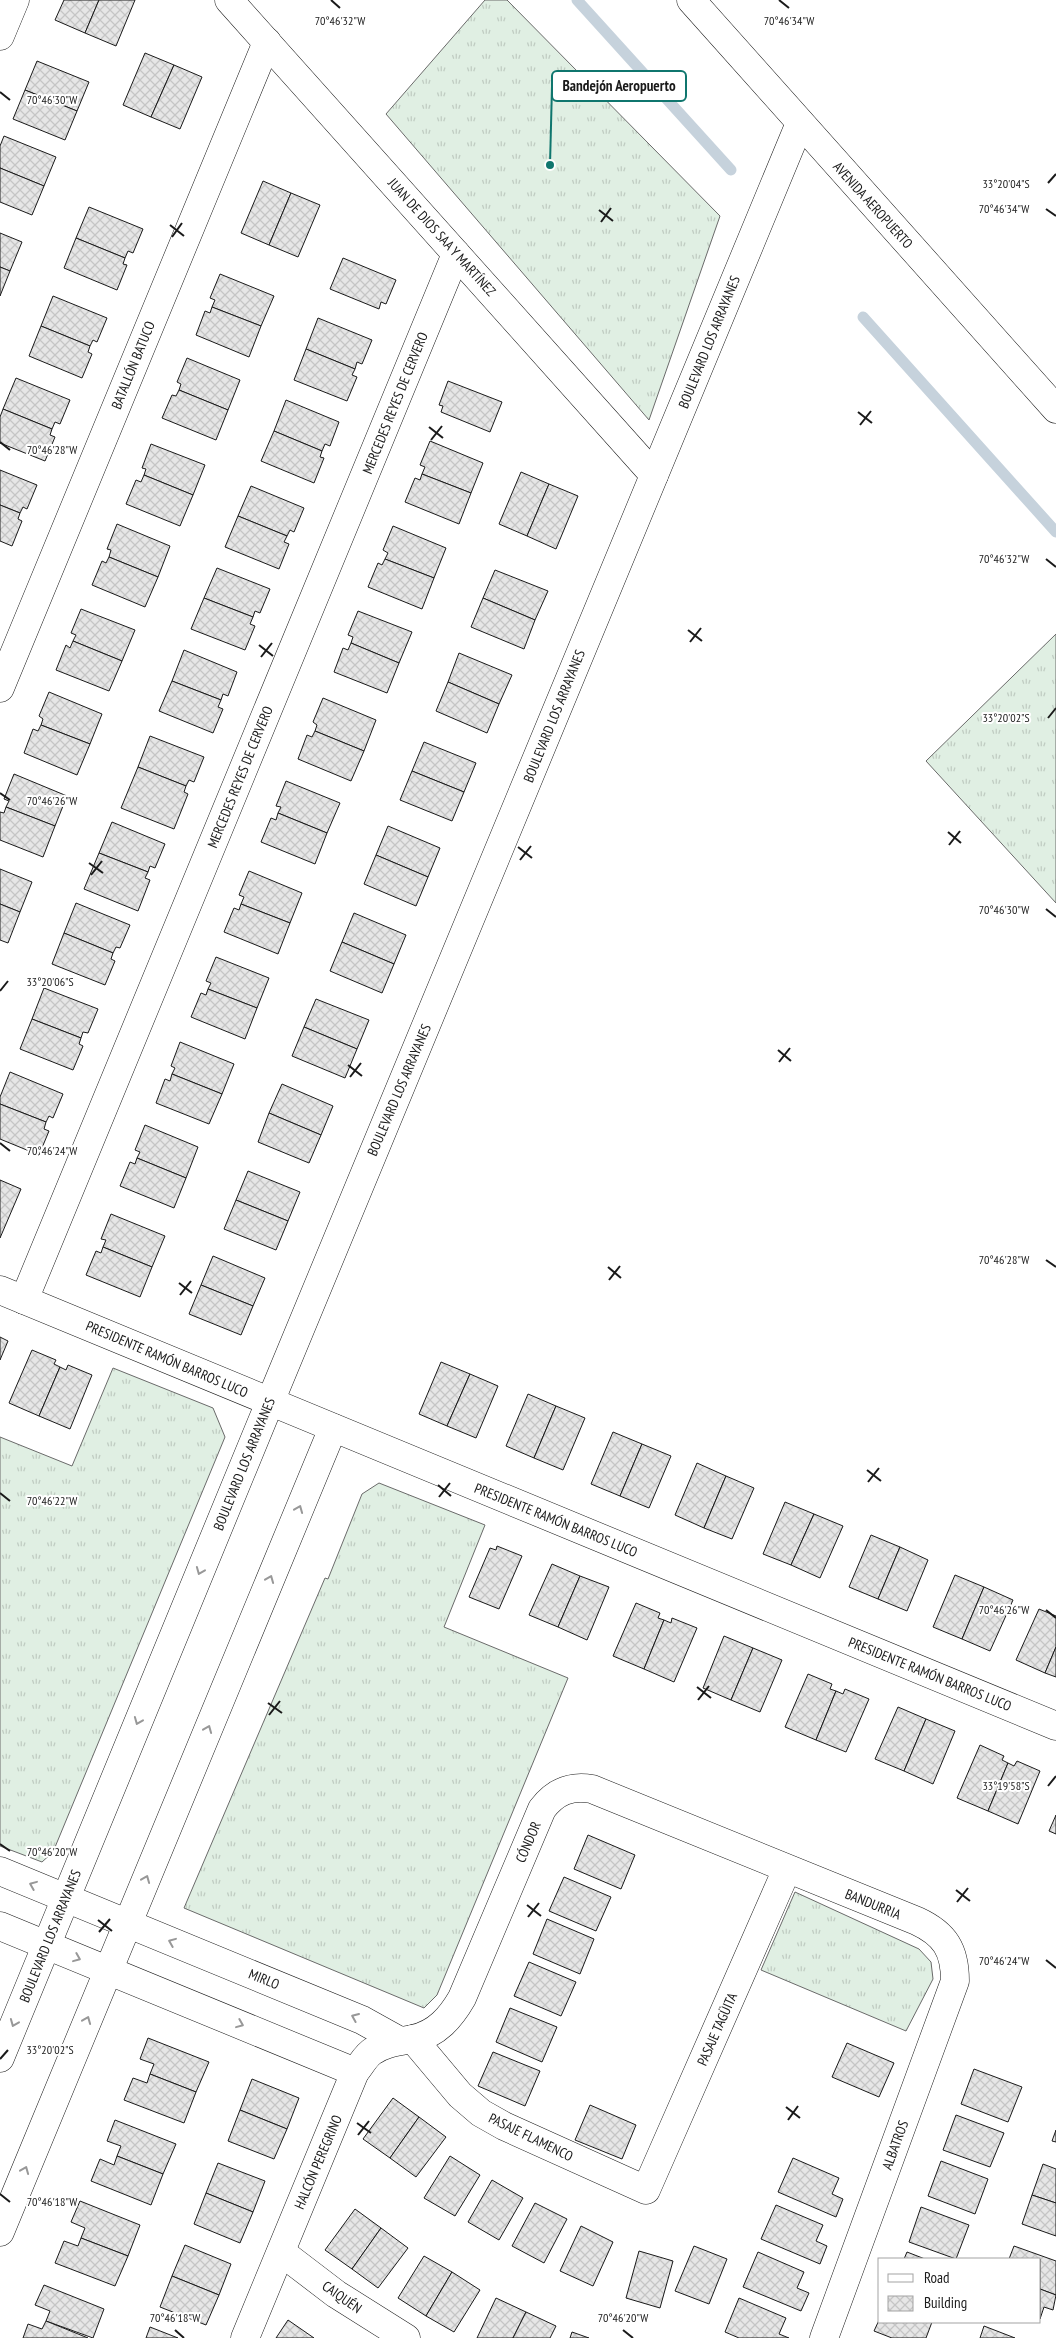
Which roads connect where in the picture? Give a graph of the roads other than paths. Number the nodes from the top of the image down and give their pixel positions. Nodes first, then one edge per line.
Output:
1 (15, 0) edge
2 (229, 0) edge
3 (690, 0) edge
4 (0, 36) edge
5 (267, 42) junction
6 (800, 123) junction
7 (456, 254) junction
8 (1056, 409) edge
9 (654, 475) junction
10 (0, 688) edge
11 (12, 1295) edge
12 (270, 1402) junction
13 (333, 1428) junction
14 (1056, 1726) edge
15 (787, 1869) junction
16 (0, 1871) edge
17 (66, 1898) junction
18 (128, 1924) junction
19 (0, 1926) edge
20 (46, 1945) junction
21 (951, 1950) joint
22 (108, 1971) junction
23 (406, 2039) junction
24 (0, 2058) edge
25 (355, 2072) junction
26 (646, 2190) joint
27 (0, 2232) edge
28 (280, 2252) junction
29 (245, 2338) edge
30 (406, 2338) edge
31 (824, 2338) edge

1 - 4 street
2 - 5 street, JUAN DE DIOS SAA Y MARTÍNEZ
3 - 6 street, AVENIDA AEROPUERTO
5 - 7 street, JUAN DE DIOS SAA Y MARTÍNEZ
5 - 10 street, BATALLÓN BATUCO
6 - 8 street, AVENIDA AEROPUERTO
6 - 9 street, BOULEVARD LOS ARRAYANES
7 - 9 street, JUAN DE DIOS SAA Y MARTÍNEZ
7 - 11 street, MERCEDES REYES DE CERVERO
9 - 12 street, BOULEVARD LOS ARRAYANES
11 - 12 street, PRESIDENTE RAMÓN BARROS LUCO
12 - 13 street, PRESIDENTE RAMÓN BARROS LUCO
12 -> 17 street, BOULEVARD LOS ARRAYANES
13 - 14 street, PRESIDENTE RAMÓN BARROS LUCO
18 -> 13 street
15 - 21 street, BANDURRIA
15 - 23 street, CÓNDOR
15 - 26 street, PASAJE TAGÜITA
17 -> 16 street, MIRLO
17 - 18 street, MIRLO
17 - 20 street, BOULEVARD LOS ARRAYANES
18 - 22 street
23 -> 18 street, MIRLO
19 - 20 street
20 -> 22 street
20 -> 24 street, BOULEVARD LOS ARRAYANES
21 - 31 street, ALBATROS
22 -> 25 street
27 -> 22 street
23 - 25 street, CÓNDOR
23 - 26 street, PASAJE FLAMENCO
25 - 28 street, HALCÓN PEREGRINO
28 - 29 street, HALCÓN PEREGRINO
28 - 30 street, CAIQUÉN

